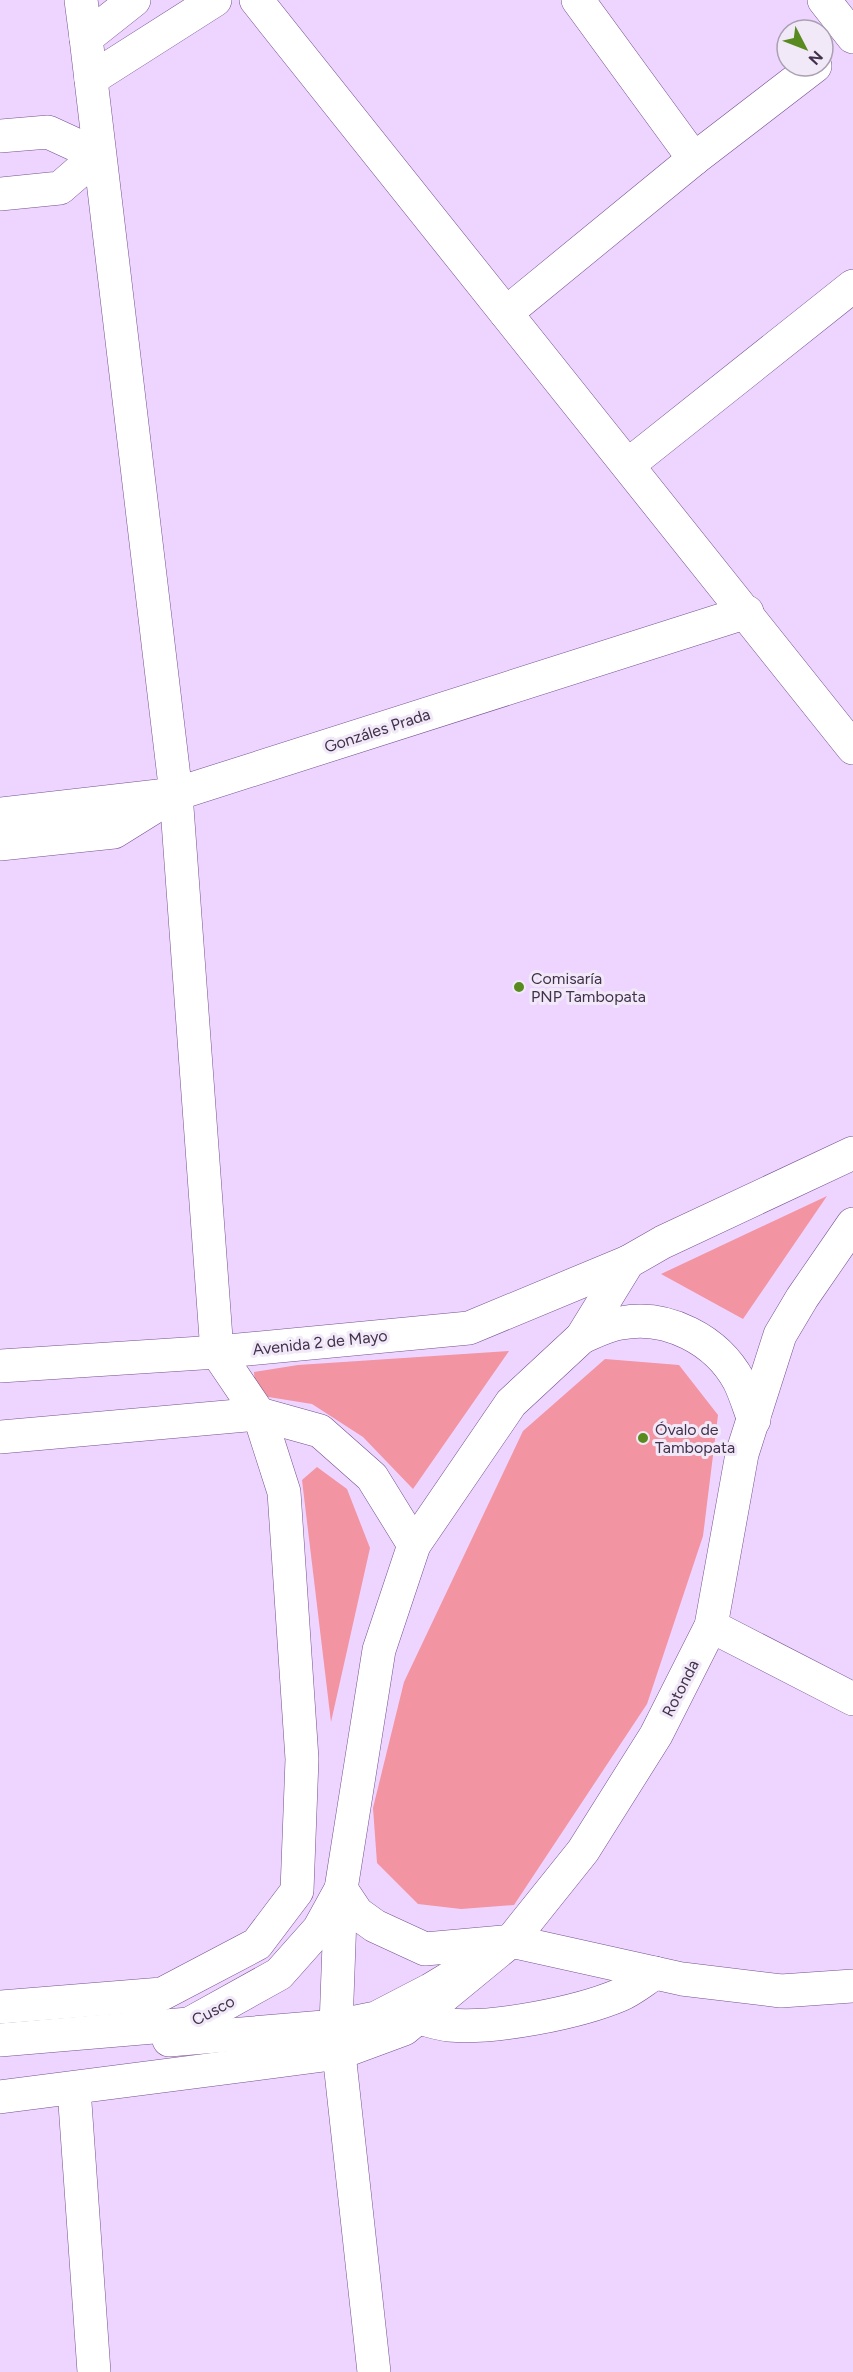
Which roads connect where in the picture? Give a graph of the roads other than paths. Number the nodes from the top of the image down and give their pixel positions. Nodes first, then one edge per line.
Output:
1 (81, 0) edge
2 (134, 0) edge
3 (215, 0) edge
4 (256, 0) edge
5 (578, 0) edge
6 (824, 0) edge
7 (853, 37) edge
8 (86, 38) junction
9 (835, 51) edge
10 (799, 78) edge
11 (91, 79) junction
12 (0, 136) edge
13 (98, 155) junction
14 (694, 159) junction
15 (0, 195) edge
16 (853, 286) edge
17 (506, 313) junction
18 (628, 465) junction
19 (747, 612) junction
20 (853, 748) edge
21 (176, 794) junction
22 (0, 814) edge
23 (0, 844) edge
24 (853, 1153) edge
25 (853, 1224) edge
26 (628, 1262) junction
27 (582, 1337) junction
28 (217, 1353) junction
29 (0, 1366) edge
30 (259, 1414) junction
31 (754, 1420) junction
32 (0, 1437) edge
33 (414, 1545) junction
34 (711, 1626) junction
35 (853, 1698) edge
36 (341, 1889) junction
37 (511, 1941) junction
38 (655, 1972) junction
39 (853, 1986) edge
40 (0, 2007) edge
41 (418, 2018) junction
42 (0, 2040) edge
43 (337, 2040) junction
44 (0, 2057) edge
45 (74, 2089) junction
46 (0, 2097) edge
47 (94, 2372) edge
48 (374, 2372) edge

1 - 8 main road
2 - 8 main road
3 - 11 main road
4 - 17 main road
5 - 14 main road
6 - 7 main road
7 - 9 main road
8 - 11 main road
10 - 14 main road
11 - 13 main road
12 - 13 main road
13 - 15 main road
13 - 21 main road
14 - 17 main road
16 - 18 main road
17 - 18 main road
18 - 19 main road
19 - 20 main road
19 - 21 main road, Gonzáles Prada
21 - 22 main road, Gonzáles Prada
21 - 23 main road
21 - 28 main road
24 - 26 main road, Avenida 2 de Mayo
25 - 31 main road, Rotonda
26 - 27 main road
26 - 28 main road, Avenida 2 de Mayo
27 - 31 main road
27 - 33 main road
28 - 29 main road, Avenida 2 de Mayo
28 - 30 main road
30 - 32 main road
30 - 33 main road
30 - 40 main road
31 - 34 main road, Rotonda
33 - 36 main road
34 - 35 main road
34 - 37 main road, Rotonda
36 - 37 main road
36 - 42 main road, Cusco
36 - 43 main road
37 - 38 main road
37 - 41 main road
37 - 43 main road, Rotonda
38 - 39 main road
38 - 41 main road
41 - 43 main road
43 - 44 main road, Cusco
43 - 45 main road
43 - 48 main road
45 - 46 main road
45 - 47 main road

